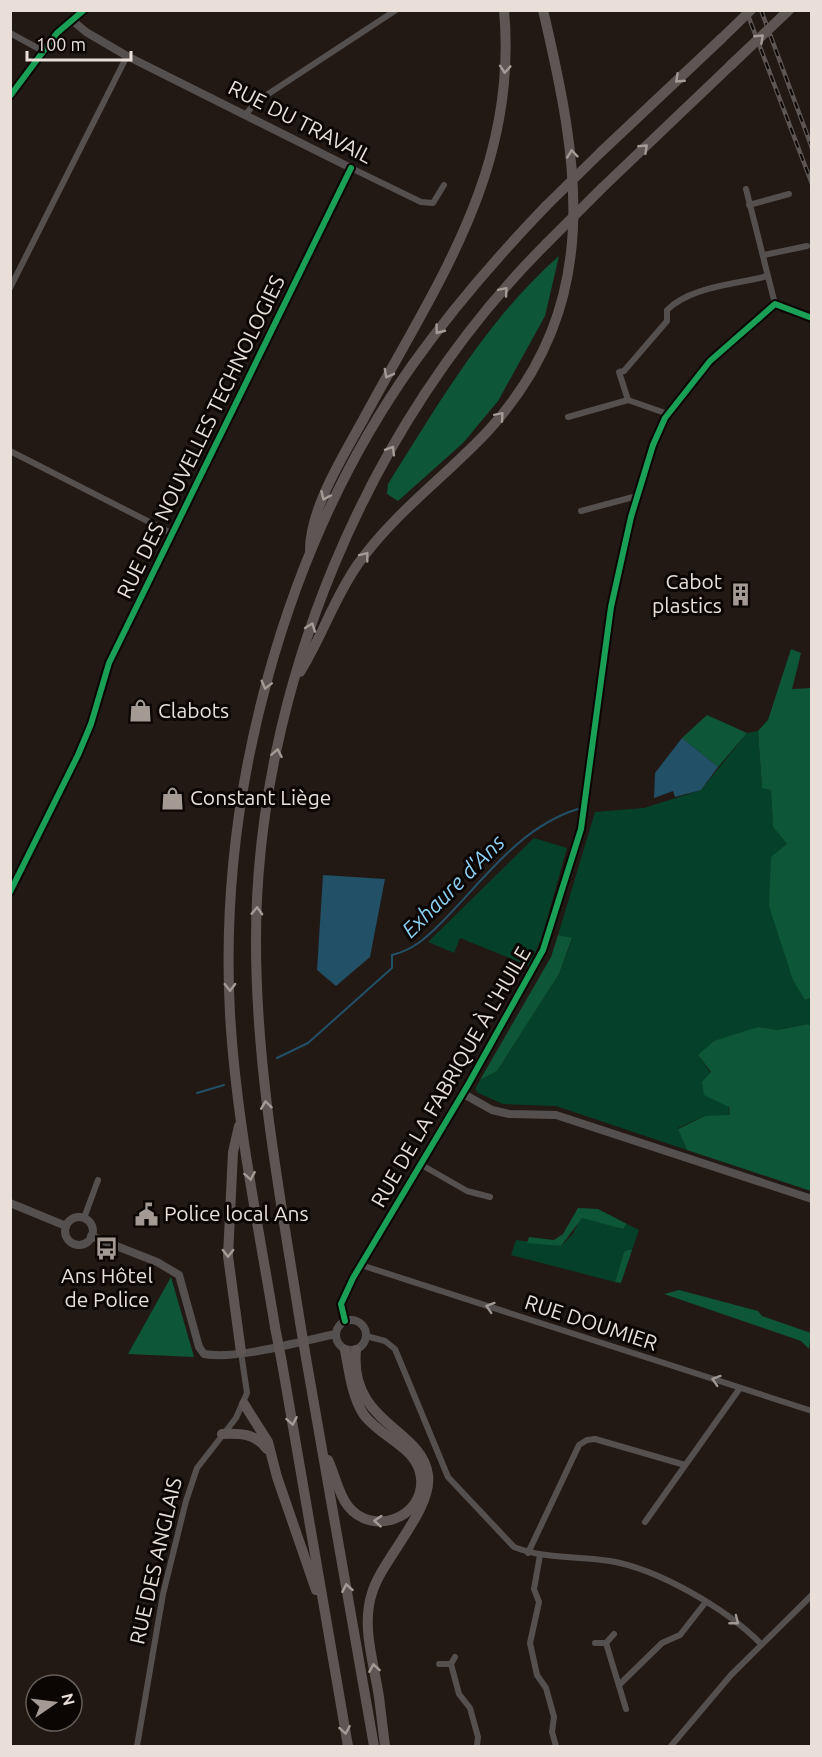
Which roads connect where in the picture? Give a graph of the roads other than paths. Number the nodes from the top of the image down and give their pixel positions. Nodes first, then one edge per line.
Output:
1 (84, 10) edge
2 (396, 10) edge
3 (504, 10) edge
4 (543, 10) edge
5 (751, 10) edge
6 (789, 10) edge
7 (73, 21) junction
8 (10, 33) edge
9 (43, 51) junction
10 (127, 56) junction
11 (10, 96) edge
12 (246, 114) junction
13 (351, 168) junction
14 (444, 186) dead end
15 (746, 189) dead end
16 (789, 194) dead end
17 (749, 205) junction
18 (807, 246) dead end
19 (764, 255) junction
20 (767, 276) junction
21 (10, 288) edge
22 (775, 304) junction
23 (812, 318) edge
24 (628, 400) junction
25 (668, 414) junction
26 (568, 417) dead end
27 (10, 451) edge
28 (637, 496) junction
29 (581, 511) dead end
30 (171, 533) junction
31 (310, 556) junction
32 (294, 683) junction
33 (10, 892) edge
34 (462, 1093) junction
35 (241, 1118) junction
36 (420, 1164) junction
37 (98, 1180) dead end
38 (490, 1197) dead end
39 (812, 1199) edge
40 (10, 1203) edge
41 (84, 1218) junction
42 (66, 1226) junction
43 (91, 1236) junction
44 (360, 1265) junction
45 (345, 1321) junction
46 (336, 1334) junction
47 (366, 1336) junction
48 (351, 1350) junction
49 (241, 1352) junction
50 (740, 1388) junction
51 (244, 1404) junction
52 (812, 1411) edge
53 (222, 1434) junction
54 (323, 1451) junction
55 (271, 1455) junction
56 (685, 1465) junction
57 (645, 1522) dead end
58 (528, 1553) junction
59 (540, 1554) junction
60 (812, 1595) edge
61 (705, 1603) junction
62 (324, 1610) junction
63 (614, 1634) dead end
64 (595, 1643) dead end
65 (606, 1643) junction
66 (761, 1644) junction
67 (455, 1657) dead end
68 (439, 1664) dead end
69 (451, 1664) junction
70 (360, 1666) junction
71 (619, 1685) junction
72 (626, 1709) dead end
73 (382, 1726) junction
74 (136, 1746) edge
75 (348, 1746) edge
76 (374, 1746) edge
77 (386, 1746) edge
78 (477, 1746) edge
79 (556, 1746) edge
80 (671, 1746) edge

1 - 7 street
2 - 12 street
3 -> 31 highway
32 -> 4 highway
5 -> 31 highway, bridge
32 -> 6 highway, bridge
7 - 9 street
7 - 10 street, RUE DU TRAVAIL
8 - 9 street
9 - 11 street
10 - 12 street, RUE DU TRAVAIL
10 - 21 street
12 - 13 street, RUE DU TRAVAIL
13 - 14 street, RUE DU TRAVAIL
13 - 30 street, RUE DES NOUVELLES TECHNOLOGIES
15 - 17 street
16 - 17 street
17 - 19 street
18 - 19 street
19 - 20 street
20 - 22 street
20 - 24 street
22 - 23 street
22 - 25 street, RUE DE LA FABRIQUE À L'HUILE
24 - 25 street
24 - 26 street
25 - 28 street, RUE DE LA FABRIQUE À L'HUILE
27 - 30 street
28 - 29 street
28 - 34 street, RUE DE LA FABRIQUE À L'HUILE
30 - 33 street, RUE DES NOUVELLES TECHNOLOGIES
31 -> 35 highway
54 -> 32 highway, bridge
34 - 36 street, RUE DE LA FABRIQUE À L'HUILE
34 - 39 street
35 -> 49 highway
35 -> 62 highway, bridge
36 - 38 street
36 - 44 street, RUE DE LA FABRIQUE À L'HUILE
37 - 41 street
40 - 42 street
41 - 42 street
41 - 43 street
42 - 43 street
43 - 49 street
44 - 45 street, RUE DE LA FABRIQUE À L'HUILE
50 -> 44 street, RUE DOUMIER
45 - 46 street
45 - 47 street
46 - 48 street
46 - 49 street
47 - 48 street
47 - 58 street
48 -> 54 highway
73 -> 48 highway
49 - 51 street
50 - 52 street, RUE DOUMIER
50 - 56 street
51 - 53 street, RUE DES ANGLAIS
51 - 55 highway
53 - 55 highway
53 - 74 street, RUE DES ANGLAIS
70 -> 54 highway
55 - 62 highway
56 - 57 street
56 - 58 street
58 - 59 street
59 - 61 street
59 - 79 street
60 - 66 street
61 -> 66 street
61 - 71 street
62 -> 75 highway
63 - 65 street
64 - 65 street
65 - 71 street
66 - 80 street
67 - 69 street
68 - 69 street
69 - 78 street
70 - 73 highway
70 - 76 highway
71 - 72 street
73 - 77 highway

